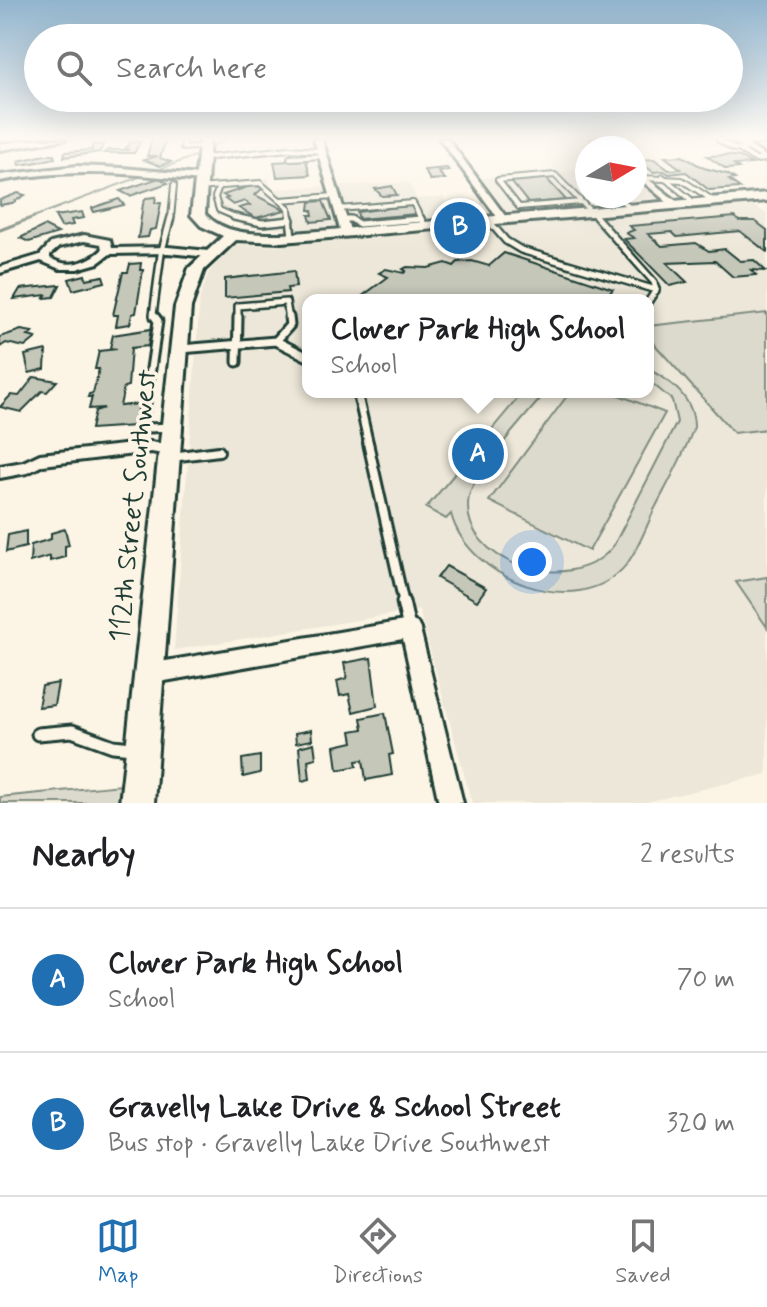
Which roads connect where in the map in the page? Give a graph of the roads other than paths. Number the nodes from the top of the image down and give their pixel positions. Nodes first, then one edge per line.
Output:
1 (175, 176) edge
2 (200, 176) edge
3 (329, 176) edge
4 (468, 176) edge
5 (538, 176) edge
6 (556, 176) edge
7 (663, 177) junction
8 (647, 178) edge
9 (647, 181) edge
10 (199, 183) junction
11 (174, 185) dead end
12 (219, 187) junction
13 (334, 194) junction
14 (767, 197) edge
15 (280, 200) junction
16 (714, 201) junction
17 (695, 203) junction
18 (676, 205) junction
19 (586, 207) joint
20 (647, 207) edge
21 (343, 208) junction
22 (579, 208) edge
23 (587, 208) edge
24 (291, 220) junction
25 (496, 220) junction
26 (423, 222) junction
27 (346, 224) junction
28 (241, 229) junction
29 (292, 237) junction
30 (163, 250) junction
31 (107, 251) junction
32 (209, 254) junction
33 (45, 257) junction
34 (0, 270) edge
35 (643, 270) junction
36 (626, 282) junction
37 (656, 290) junction
38 (653, 294) edge
39 (170, 320) junction
40 (276, 341) junction
41 (237, 344) junction
42 (179, 349) junction
43 (302, 354) edge
44 (237, 362) dead end
45 (358, 398) edge
46 (170, 445) junction
47 (219, 451) dead end
48 (0, 472) edge
49 (410, 629) junction
50 (148, 674) junction
51 (38, 734) dead end
52 (142, 746) junction
53 (137, 803) edge
54 (451, 803) edge

1 - 10 street
2 - 10 main road
3 - 13 street
4 - 25 street
5 - 19 lane
6 - 19 lane
7 - 8 lane
7 - 16 lane
7 - 17 lane
9 - 18 street
10 - 12 lane
10 - 28 main road
11 - 30 lane
12 - 15 lane
12 - 28 lane
13 - 15 lane
13 - 21 street
14 - 16 main road
15 - 24 lane
16 - 17 main road
17 - 18 main road
18 - 20 main road
21 - 26 lane
21 - 27 street
22 - 25 main road
23 - 35 lane
24 - 28 lane
24 - 29 lane
25 - 26 main road
25 - 36 lane
26 - 27 main road
27 - 29 main road
28 - 29 main road
28 - 32 main road, 112th Street Southwest
30 - 31 street
30 - 32 street
30 - 39 lane
31 - 33 street
31 - 33 street
32 - 39 main road, 112th Street Southwest
33 - 34 street
35 - 36 lane
35 - 37 lane
36 - 37 lane
37 - 38 lane
39 - 42 main road, 112th Street Southwest
39 - 46 lane
40 - 41 lane
40 - 41 lane
40 - 43 lane
41 - 42 lane
41 - 44 lane
42 - 46 main road, 112th Street Southwest
45 - 49 lane
46 - 47 lane
46 - 48 street
46 - 50 main road, 112th Street Southwest
49 - 50 street
49 - 54 street
50 - 52 main road, 112th Street Southwest
51 - 52 lane
52 - 53 main road, 112th Street Southwest

